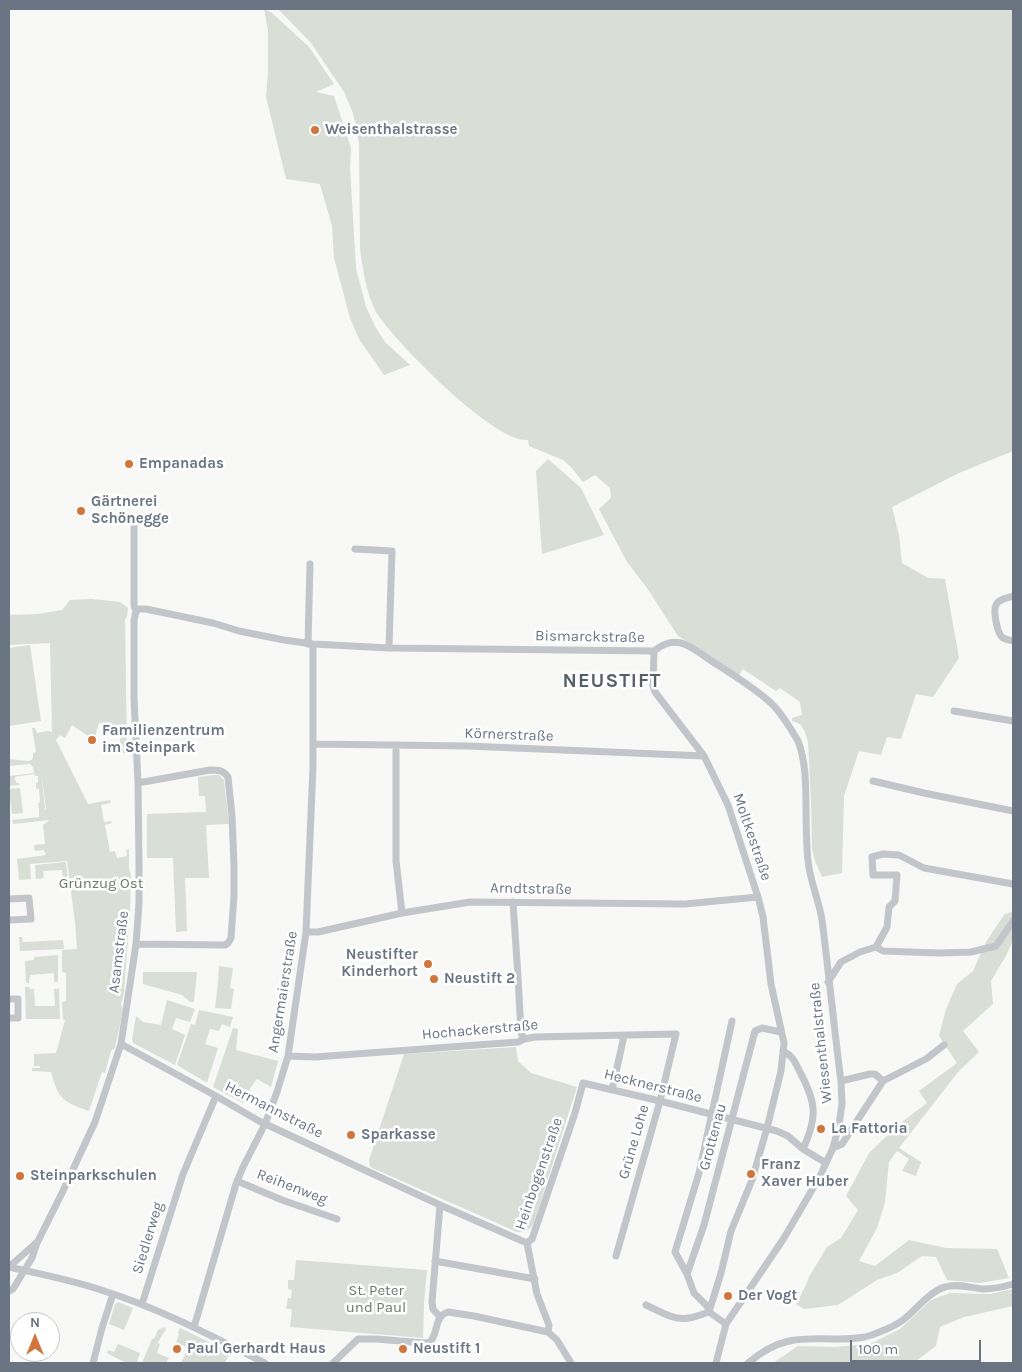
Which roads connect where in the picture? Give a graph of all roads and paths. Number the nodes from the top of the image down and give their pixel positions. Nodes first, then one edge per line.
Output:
1 (134, 527) dead end
2 (354, 549) dead end
3 (310, 564) dead end
4 (1013, 596) edge
5 (136, 612) junction
6 (1013, 641) edge
7 (310, 644) junction
8 (389, 648) junction
9 (654, 652) junction
10 (954, 710) dead end
11 (1013, 722) edge
12 (787, 724) joint
13 (313, 744) junction
14 (396, 745) junction
15 (704, 756) junction
16 (873, 781) dead end
17 (138, 783) junction
18 (1013, 810) edge
19 (1013, 884) edge
20 (758, 897) junction
21 (9, 899) edge
22 (512, 902) junction
23 (402, 913) junction
24 (9, 920) edge
25 (1013, 921) edge
26 (306, 932) junction
27 (136, 944) junction
28 (876, 947) junction
29 (828, 982) junction
30 (9, 999) edge
31 (9, 1018) edge
32 (732, 1021) dead end
33 (781, 1032) junction
34 (676, 1034) joint
35 (624, 1036) junction
36 (524, 1039) junction
37 (120, 1044) junction
38 (944, 1045) dead end
39 (784, 1051) junction
40 (288, 1056) junction
41 (841, 1081) junction
42 (883, 1081) junction
43 (583, 1083) joint
44 (612, 1090) junction
45 (216, 1096) junction
46 (660, 1101) junction
47 (712, 1114) junction
48 (732, 1119) junction
49 (265, 1124) junction
50 (767, 1128) junction
51 (803, 1148) junction
52 (833, 1148) junction
53 (826, 1163) junction
54 (237, 1181) junction
55 (440, 1205) junction
56 (337, 1219) dead end
57 (37, 1243) junction
58 (527, 1244) junction
59 (616, 1256) dead end
60 (435, 1260) junction
61 (9, 1267) edge
62 (25, 1270) junction
63 (687, 1274) junction
64 (534, 1279) junction
65 (1013, 1284) edge
66 (9, 1291) edge
67 (113, 1294) junction
68 (142, 1304) junction
69 (646, 1305) dead end
70 (709, 1312) junction
71 (440, 1317) junction
72 (726, 1324) junction
73 (194, 1327) junction
74 (548, 1332) junction
75 (93, 1363) edge
76 (265, 1363) edge
77 (334, 1363) edge
78 (571, 1363) edge
79 (716, 1363) edge
80 (748, 1363) edge

1 - 5 street, Asamstraße
2 - 8 street
3 - 7 street, Angermaierstraße
4 - 6 street
5 - 7 street, Bismarckstraße
5 - 17 street, Asamstraße
7 - 8 street, Bismarckstraße
7 - 13 street, Angermaierstraße
8 - 9 street, Bismarckstraße
9 - 12 street, Bismarckstraße
9 - 15 street, Moltkestraße
10 - 11 street
12 - 29 street, Wiesenthalstraße
13 - 14 street, Körnerstraße
13 - 26 street, Angermaierstraße
14 - 15 street, Körnerstraße
14 - 23 street
15 - 20 street, Moltkestraße
16 - 18 street
17 - 27 street, Asamstraße
17 - 27 street
19 - 28 street
20 - 22 street, Arndtstraße
20 - 33 street, Moltkestraße
21 - 24 street
22 - 23 street, Arndtstraße
22 - 36 street
23 - 26 street, Arndtstraße
25 - 28 street
26 - 40 street, Angermaierstraße
27 - 37 street, Asamstraße
28 - 29 street
29 - 41 street, Wiesenthalstraße
30 - 31 street
32 - 47 street, Grottenau
33 - 39 street, Moltkestraße
33 - 48 street, Grottenau
34 - 35 street, Hochackerstraße
34 - 46 street, Grüne Lohe
35 - 36 street, Hochackerstraße
35 - 44 street
36 - 40 street, Hochackerstraße
37 - 45 street, Hermannstraße
37 - 57 street, Asamstraße
38 - 42 street
39 - 50 street, Moltkestraße
39 - 51 street, Moltkestraße
40 - 49 street, Angermaierstraße
41 - 42 street
41 - 52 street, Wiesenthalstraße
42 - 52 street
43 - 44 street, Hecknerstraße
43 - 58 street, Heinbogenstraße
44 - 46 street, Hecknerstraße
45 - 49 street, Hermannstraße
45 - 68 street, Siedlerweg
46 - 47 street, Hecknerstraße
46 - 59 street, Grüne Lohe
47 - 48 street, Hecknerstraße
47 - 63 street, Grottenau
48 - 50 street, Hecknerstraße
48 - 63 street, Grottenau
49 - 54 street, Angermaierstraße
49 - 55 street, Hermannstraße
50 - 51 street, Hecknerstraße
50 - 70 street
51 - 53 street, Hecknerstraße
52 - 53 street, Wiesenthalstraße
53 - 72 street, Wiesenthalstraße
54 - 56 street, Reihenweg
54 - 73 street, Angermaierstraße
55 - 58 street, Hermannstraße
55 - 60 street
57 - 61 street, Asamstraße
57 - 62 street, Asamstraße
58 - 64 street, Heinbogenstraße
60 - 64 street
60 - 71 street
61 - 62 street
62 - 66 street, Asamstraße
62 - 67 street
63 - 70 street, Grottenau
64 - 74 street, Heinbogenstraße
65 - 80 street
67 - 68 street
67 - 75 street
68 - 73 street
69 - 70 street
70 - 72 street, Grottenau
71 - 74 street
71 - 77 street
72 - 79 street, Wiesenthalstraße
73 - 76 street
74 - 78 street

